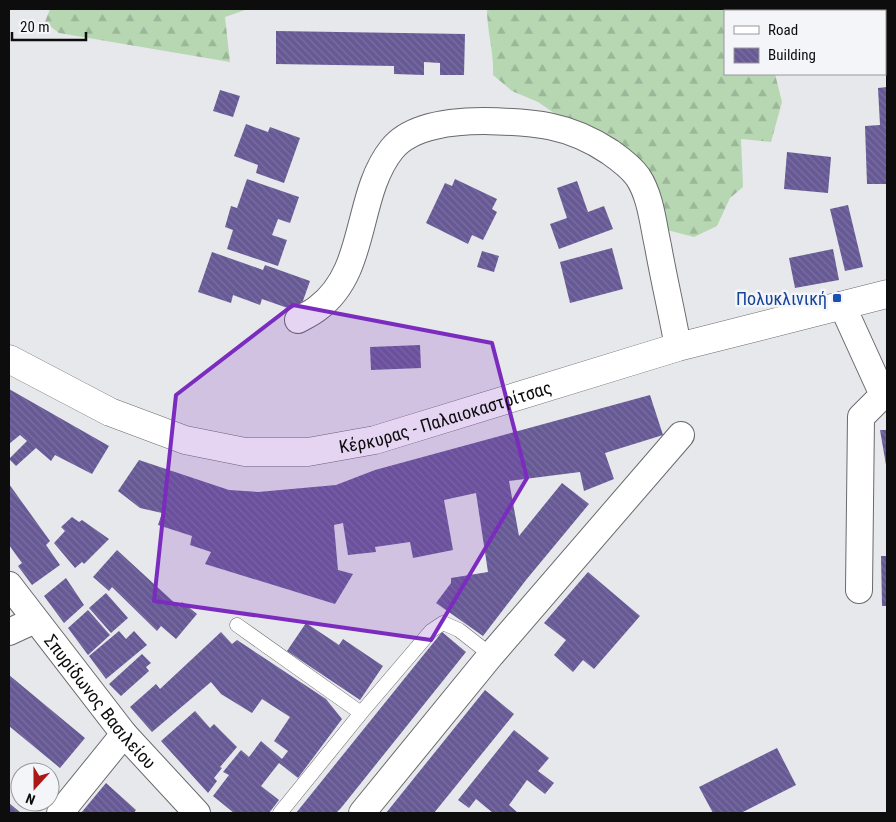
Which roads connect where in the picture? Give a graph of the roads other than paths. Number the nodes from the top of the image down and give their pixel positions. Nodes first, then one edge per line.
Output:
1 (887, 294) edge
2 (842, 305) junction
3 (298, 320) dead end
4 (678, 347) junction
5 (9, 359) edge
6 (681, 435) dead end
7 (9, 585) edge
8 (859, 590) dead end
9 (35, 620) junction
10 (237, 625) dead end
11 (9, 632) edge
12 (491, 655) junction
13 (361, 713) junction
14 (124, 734) junction
15 (60, 813) edge
16 (197, 813) edge
17 (280, 813) edge
18 (362, 813) edge

1 - 2 main road, Κέρκυρας - Παλαιοκαστρίτσας
2 - 4 main road, Κέρκυρας - Παλαιοκαστρίτσας
2 - 8 street
3 - 4 street
4 - 5 main road, Κέρκυρας - Παλαιοκαστρίτσας
6 - 12 street
7 - 9 street, Σπυρίδωνος Βασιλείου
9 - 11 street
9 - 14 street, Σπυρίδωνος Βασιλείου
10 - 13 lane
12 - 13 lane
12 - 18 street
13 - 17 lane
14 - 15 street
14 - 16 street, Σπυρίδωνος Βασιλείου

